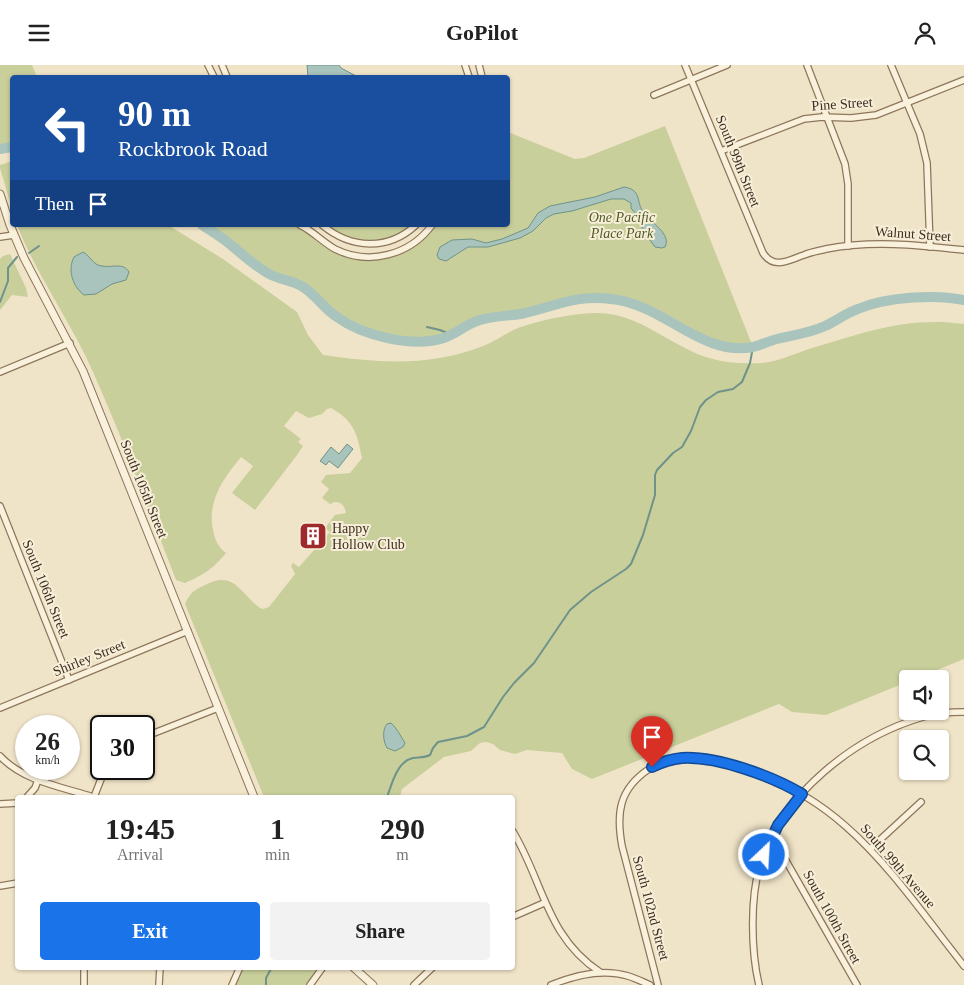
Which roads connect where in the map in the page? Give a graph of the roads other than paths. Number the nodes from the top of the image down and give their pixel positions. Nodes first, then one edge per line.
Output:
1 (686, 65) edge
2 (727, 65) edge
3 (807, 65) edge
4 (892, 65) edge
5 (691, 79) junction
6 (964, 80) edge
7 (654, 95) dead end
8 (907, 103) junction
9 (828, 117) junction
10 (721, 151) junction
11 (0, 194) edge
12 (10, 223) edge
13 (11, 227) edge
14 (303, 227) edge
15 (325, 227) edge
16 (414, 227) edge
17 (430, 227) edge
18 (14, 235) junction
19 (0, 237) edge
20 (848, 246) junction
21 (930, 247) junction
22 (964, 250) edge
23 (773, 262) joint
24 (70, 343) junction
25 (0, 372) edge
26 (0, 506) edge
27 (188, 631) junction
28 (69, 680) junction
29 (0, 708) edge
30 (218, 708) junction
31 (964, 712) edge
32 (155, 733) edge
33 (0, 756) edge
34 (15, 770) edge
35 (38, 780) joint
36 (101, 780) edge
37 (802, 794) junction
38 (29, 795) edge
39 (87, 795) edge
40 (95, 795) edge
41 (253, 795) edge
42 (921, 802) dead end
43 (15, 803) edge
44 (0, 805) edge
45 (774, 833) junction
46 (515, 834) edge
47 (621, 837) joint
48 (870, 849) junction
49 (15, 884) edge
50 (0, 886) edge
51 (544, 903) junction
52 (515, 916) edge
53 (964, 966) edge
54 (84, 970) edge
55 (160, 970) edge
56 (239, 970) edge
57 (321, 970) edge
58 (356, 970) edge
59 (430, 970) edge
60 (600, 972) junction
61 (84, 985) edge
62 (159, 985) edge
63 (232, 985) edge
64 (310, 985) edge
65 (373, 985) edge
66 (414, 985) edge
67 (551, 985) edge
68 (650, 985) edge
69 (658, 985) edge
70 (759, 985) edge
71 (856, 985) edge

1 - 5 street, South 99th Street
2 - 5 street
3 - 9 street
4 - 8 street
5 - 7 street
5 - 10 street, South 99th Street
6 - 8 street, Pine Street
8 - 9 street, Pine Street
8 - 21 street
9 - 10 street, Pine Street
9 - 20 street
10 - 23 street, South 99th Street
11 - 12 street, South 105th Street
13 - 18 street, South 105th Street
14 - 17 street
15 - 16 street
18 - 19 street
18 - 24 street, South 105th Street
20 - 21 street, Walnut Street
20 - 23 street, Walnut Street
21 - 22 street, Walnut Street
24 - 25 street
24 - 27 street, South 105th Street
26 - 28 street, South 106th Street
27 - 28 street, Shirley Street
27 - 30 street, South 105th Street
28 - 29 street, Shirley Street
30 - 32 street
30 - 41 street, South 105th Street
31 - 37 street
33 - 34 street
35 - 38 street
35 - 39 street
36 - 40 street
37 - 45 street
37 - 47 street, South 99th Avenue
37 - 48 street, South 99th Avenue
42 - 48 street
43 - 44 street
45 - 70 street
45 - 71 street, South 100th Street
46 - 51 street
47 - 69 street, South 102nd Street
48 - 53 street, South 99th Avenue
49 - 50 street
51 - 52 street
51 - 60 street
54 - 61 street
55 - 62 street
56 - 63 street
57 - 64 street
58 - 65 street
59 - 66 street
60 - 67 street
60 - 68 street

